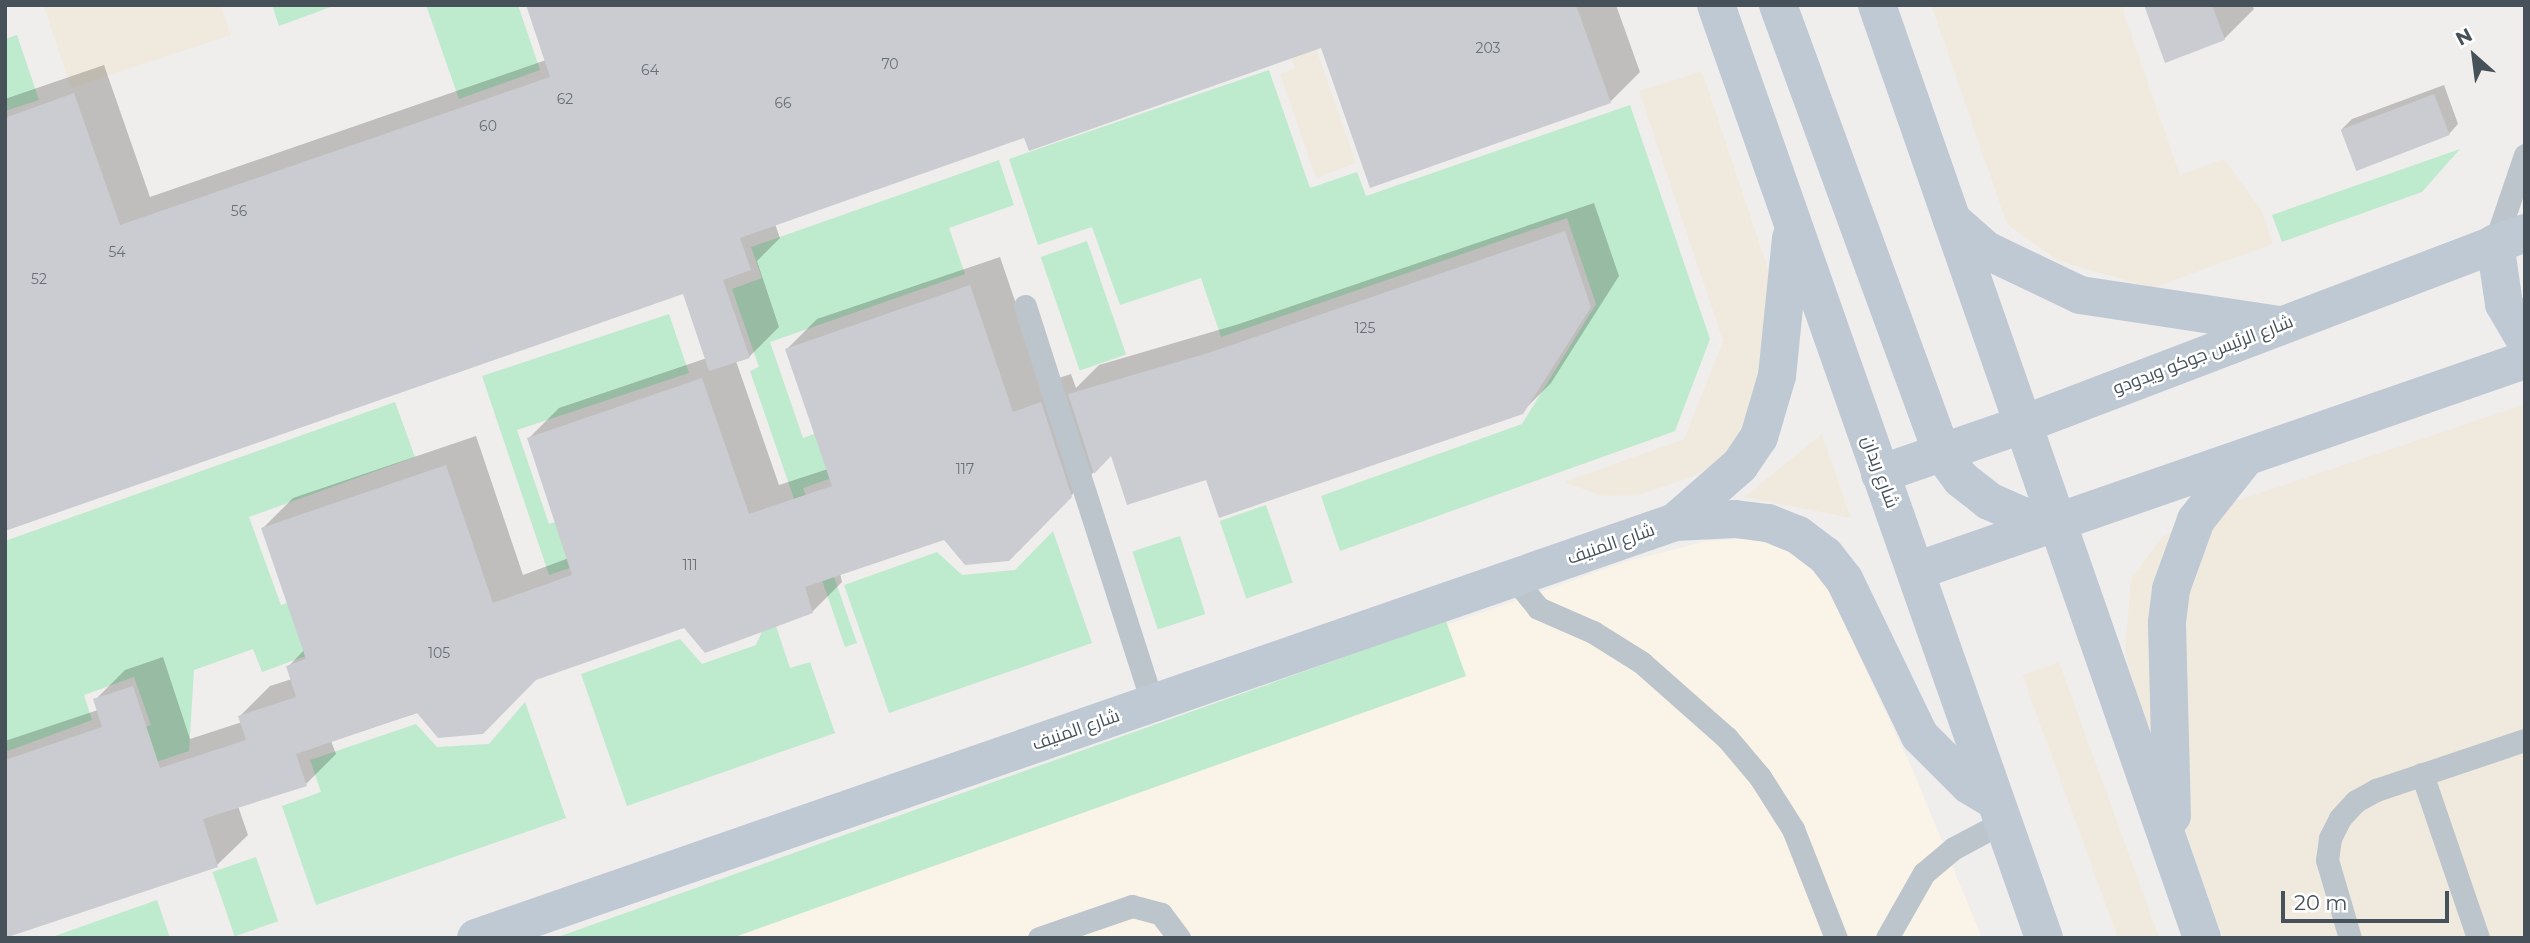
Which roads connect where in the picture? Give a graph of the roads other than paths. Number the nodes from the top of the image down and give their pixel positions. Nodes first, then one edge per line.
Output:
1 (1716, 5) edge
2 (1778, 5) edge
3 (1877, 5) edge
4 (2525, 155) edge
5 (1952, 219) junction
6 (1793, 227) junction
7 (2510, 238) edge
8 (1025, 306) dead end
9 (2280, 325) junction
10 (2525, 340) edge
11 (2525, 360) edge
12 (2024, 424) junction
13 (1942, 453) junction
14 (2246, 457) junction
15 (1880, 474) junction
16 (2057, 521) junction
17 (1675, 522) junction
18 (1916, 571) junction
19 (1514, 578) junction
20 (1153, 704) junction
21 (2525, 740) edge
22 (2422, 774) junction
23 (2000, 811) junction
24 (2173, 853) junction
25 (476, 938) edge
26 (1039, 938) edge
27 (1178, 938) edge
28 (1836, 938) edge
29 (1887, 938) edge
30 (2044, 938) edge
31 (2202, 938) edge
32 (2350, 938) edge
33 (2478, 938) edge

1 - 6 street, شارع ربدان
2 - 13 street
3 - 5 street
4 - 7 lane
5 - 9 street
5 - 12 street
6 - 15 street, شارع ربدان
6 - 17 street, شارع المنيف
7 - 9 street, شارع الرئيس جوكو ويدودو
7 - 10 street
8 - 20 lane
9 - 12 street, شارع الرئيس جوكو ويدودو
11 - 14 street
12 - 13 street, شارع الرئيس جوكو ويدودو
12 - 16 street
13 - 15 street, شارع الرئيس جوكو ويدودو
13 - 16 street
14 - 16 street
14 - 24 street
15 - 18 street, شارع ربدان
16 - 18 street
16 - 24 street
17 - 19 street, شارع المنيف
17 - 23 street, شارع المنيف
18 - 23 street, شارع ربدان
19 - 20 street, شارع المنيف
19 - 28 lane
20 - 25 street, شارع المنيف
21 - 22 lane
22 - 32 lane
22 - 33 lane
23 - 29 lane
23 - 30 street, شارع ربدان
24 - 31 street
26 - 27 lane

